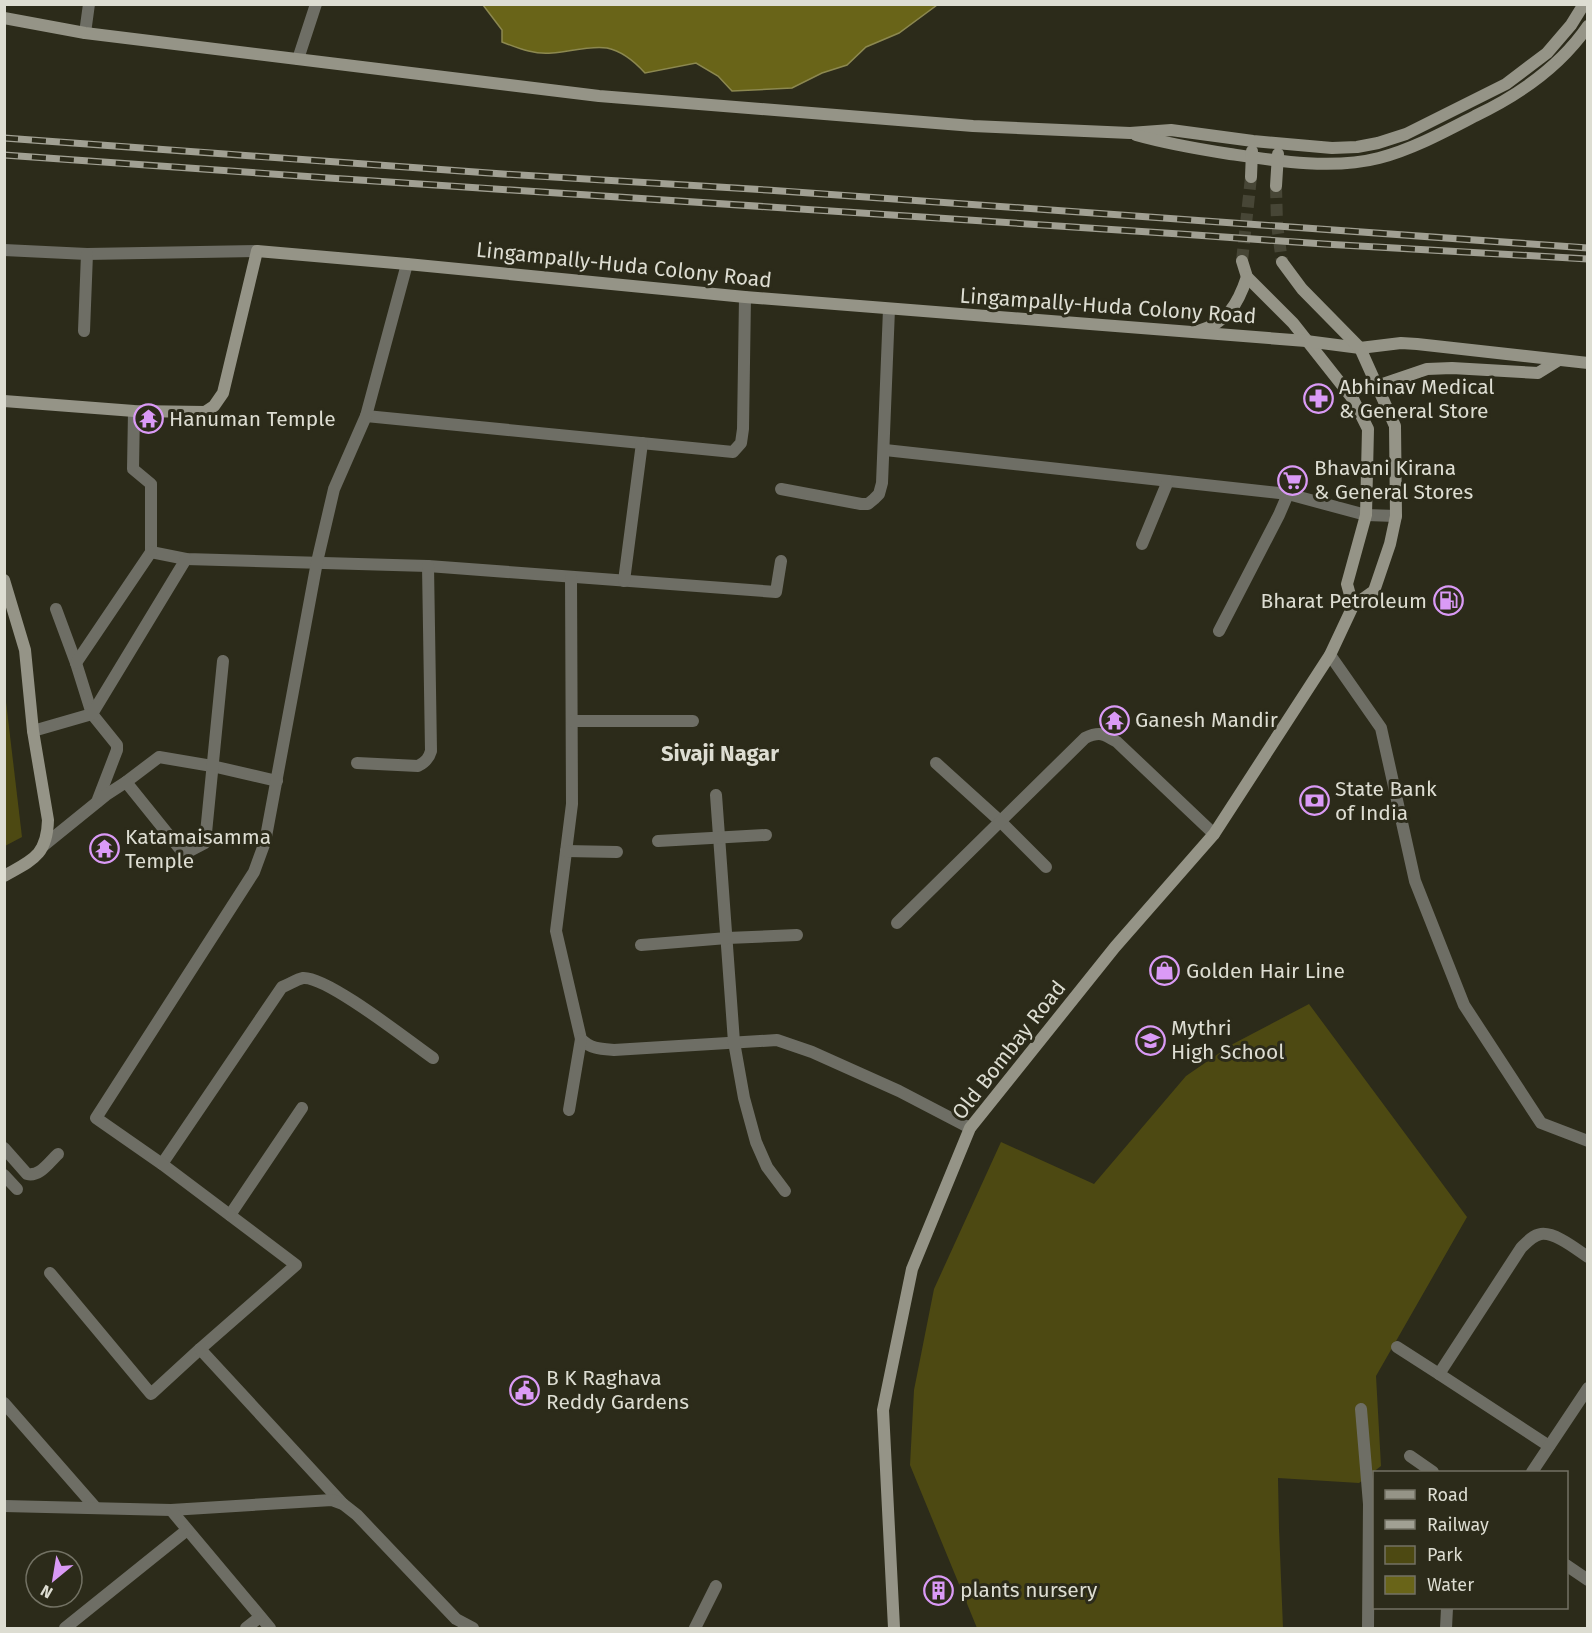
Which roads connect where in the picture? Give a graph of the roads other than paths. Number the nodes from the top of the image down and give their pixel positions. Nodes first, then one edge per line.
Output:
1 (89, 4) edge
2 (316, 4) edge
3 (1584, 4) edge
4 (4, 18) edge
5 (1587, 26) edge
6 (85, 33) junction
7 (298, 59) junction
8 (1130, 133) junction
9 (1253, 141) junction
10 (1279, 143) junction
11 (1252, 157) junction
12 (1278, 160) junction
13 (1251, 177) tunnel mouth
14 (1276, 186) tunnel mouth
15 (4, 250) edge
16 (257, 251) junction
17 (87, 254) junction
18 (1242, 261) tunnel mouth
19 (1282, 262) tunnel mouth
20 (407, 264) junction
21 (1247, 277) junction
22 (745, 297) junction
23 (889, 309) junction
24 (84, 331) dead end
25 (1191, 333) junction
26 (1306, 341) junction
27 (1360, 348) junction
28 (1559, 360) junction
29 (1587, 363) edge
30 (1377, 386) junction
31 (4, 401) edge
32 (134, 411) junction
33 (366, 416) junction
34 (642, 443) junction
35 (885, 450) junction
36 (1168, 481) junction
37 (781, 489) dead end
38 (1288, 494) junction
39 (1366, 515) junction
40 (1396, 516) junction
41 (1142, 544) dead end
42 (151, 552) junction
43 (186, 559) junction
44 (781, 561) dead end
45 (317, 562) junction
46 (428, 566) junction
47 (571, 577) junction
48 (4, 580) edge
49 (624, 581) junction
50 (1353, 606) junction
51 (56, 609) dead end
52 (1219, 631) dead end
53 (1330, 655) junction
54 (223, 662) dead end
55 (76, 663) junction
56 (92, 714) junction
57 (572, 721) junction
58 (693, 721) dead end
59 (33, 731) junction
60 (357, 763) dead end
61 (936, 763) dead end
62 (212, 766) junction
63 (126, 782) junction
64 (276, 782) junction
65 (716, 795) dead end
66 (97, 803) junction
67 (1000, 821) junction
68 (1214, 834) junction
69 (766, 835) dead end
70 (719, 837) junction
71 (658, 841) dead end
72 (43, 846) junction
73 (566, 851) junction
74 (617, 852) dead end
75 (1046, 867) dead end
76 (4, 876) edge
77 (897, 924) dead end
78 (796, 935) dead end
79 (727, 938) junction
80 (641, 945) dead end
81 (581, 1039) junction
82 (734, 1042) junction
83 (433, 1058) dead end
84 (302, 1108) dead end
85 (569, 1110) dead end
86 (970, 1128) junction
87 (1587, 1141) edge
88 (4, 1148) edge
89 (58, 1155) dead end
90 (162, 1164) junction
91 (4, 1175) edge
92 (17, 1189) dead end
93 (785, 1191) dead end
94 (230, 1215) junction
95 (1587, 1257) edge
96 (51, 1273) dead end
97 (1397, 1347) dead end
98 (200, 1349) junction
99 (1439, 1374) junction
100 (1587, 1388) edge
101 (4, 1403) edge
102 (1360, 1409) dead end
103 (1549, 1446) junction
104 (1410, 1456) dead end
105 (1430, 1471) edge
106 (1533, 1471) edge
107 (343, 1503) junction
108 (4, 1506) edge
109 (95, 1508) junction
110 (171, 1509) junction
111 (187, 1530) junction
112 (1568, 1566) edge
113 (1587, 1580) edge
114 (716, 1586) dead end
115 (1371, 1596) edge
116 (1447, 1609) edge
117 (260, 1617) junction
118 (469, 1628) edge
119 (65, 1629) edge
120 (246, 1629) edge
121 (270, 1629) edge
122 (695, 1629) edge
123 (894, 1629) edge
124 (1368, 1629) edge
125 (1446, 1629) edge

1 - 6 street
2 - 7 street
3 - 10 street
4 - 6 street
5 - 12 street
6 - 7 street
7 - 8 street
8 - 9 street
8 - 11 street
9 - 10 street
9 - 11 street
10 - 12 street
11 - 12 street
11 - 13 street
12 - 14 street
15 - 17 street
16 - 17 street
16 - 20 street, Lingampally-Huda Colony Road
16 - 32 street
17 - 24 street
18 - 21 street
19 - 27 street
20 - 22 street, Lingampally-Huda Colony Road
20 - 33 street
21 - 25 street
21 - 26 street
22 - 23 street, Lingampally-Huda Colony Road
22 - 34 street
23 - 25 street, Lingampally-Huda Colony Road
23 - 35 street
25 - 26 street, Lingampally-Huda Colony Road
26 - 27 street, Lingampally-Huda Colony Road
26 - 39 street
27 - 28 street, Lingampally-Huda Colony Road
27 - 30 street, Old Bombay Road
28 - 29 street, Lingampally-Huda Colony Road
28 - 30 street
30 - 40 street, Old Bombay Road
31 - 32 street
32 - 42 street
33 - 34 street
33 - 45 street
34 - 49 street
35 - 36 street
35 - 37 street
36 - 38 street
36 - 41 street
38 - 39 street
38 - 52 street
39 - 40 street
39 - 50 street
40 - 50 street, Old Bombay Road
42 - 43 street
42 - 55 street
43 - 45 street
43 - 56 street
44 - 49 street
45 - 46 street
45 - 64 street
46 - 47 street
46 - 60 street
47 - 49 street
47 - 57 street
48 - 59 street
50 - 53 street, Old Bombay Road
51 - 55 street
53 - 68 street, Old Bombay Road
53 - 87 street
54 - 62 street
55 - 56 street
56 - 59 street
56 - 66 street
57 - 58 street
57 - 73 street
59 - 72 street
61 - 67 street
62 - 63 street
62 - 63 street
62 - 64 street
63 - 66 street
64 - 90 street
65 - 70 street
66 - 72 street
67 - 68 street
67 - 75 street
67 - 77 street
68 - 86 street, Old Bombay Road
69 - 70 street
70 - 71 street
70 - 79 street
72 - 76 street
73 - 74 street
73 - 81 street
78 - 79 street
79 - 80 street
79 - 82 street
81 - 82 street
81 - 85 street
82 - 86 street
82 - 93 street
83 - 90 street
84 - 94 street
86 - 123 street, Old Bombay Road
88 - 89 street
90 - 94 street
91 - 92 street
94 - 98 street
95 - 99 street
96 - 98 street
97 - 99 street
98 - 107 street
99 - 103 street
100 - 103 street
101 - 109 street
102 - 115 street
103 - 106 street
104 - 105 street
107 - 110 street
107 - 118 street
108 - 109 street
109 - 110 street
110 - 111 street
111 - 117 street
111 - 119 street
112 - 113 street
114 - 122 street
115 - 124 street
116 - 125 street
117 - 120 street
117 - 121 street

